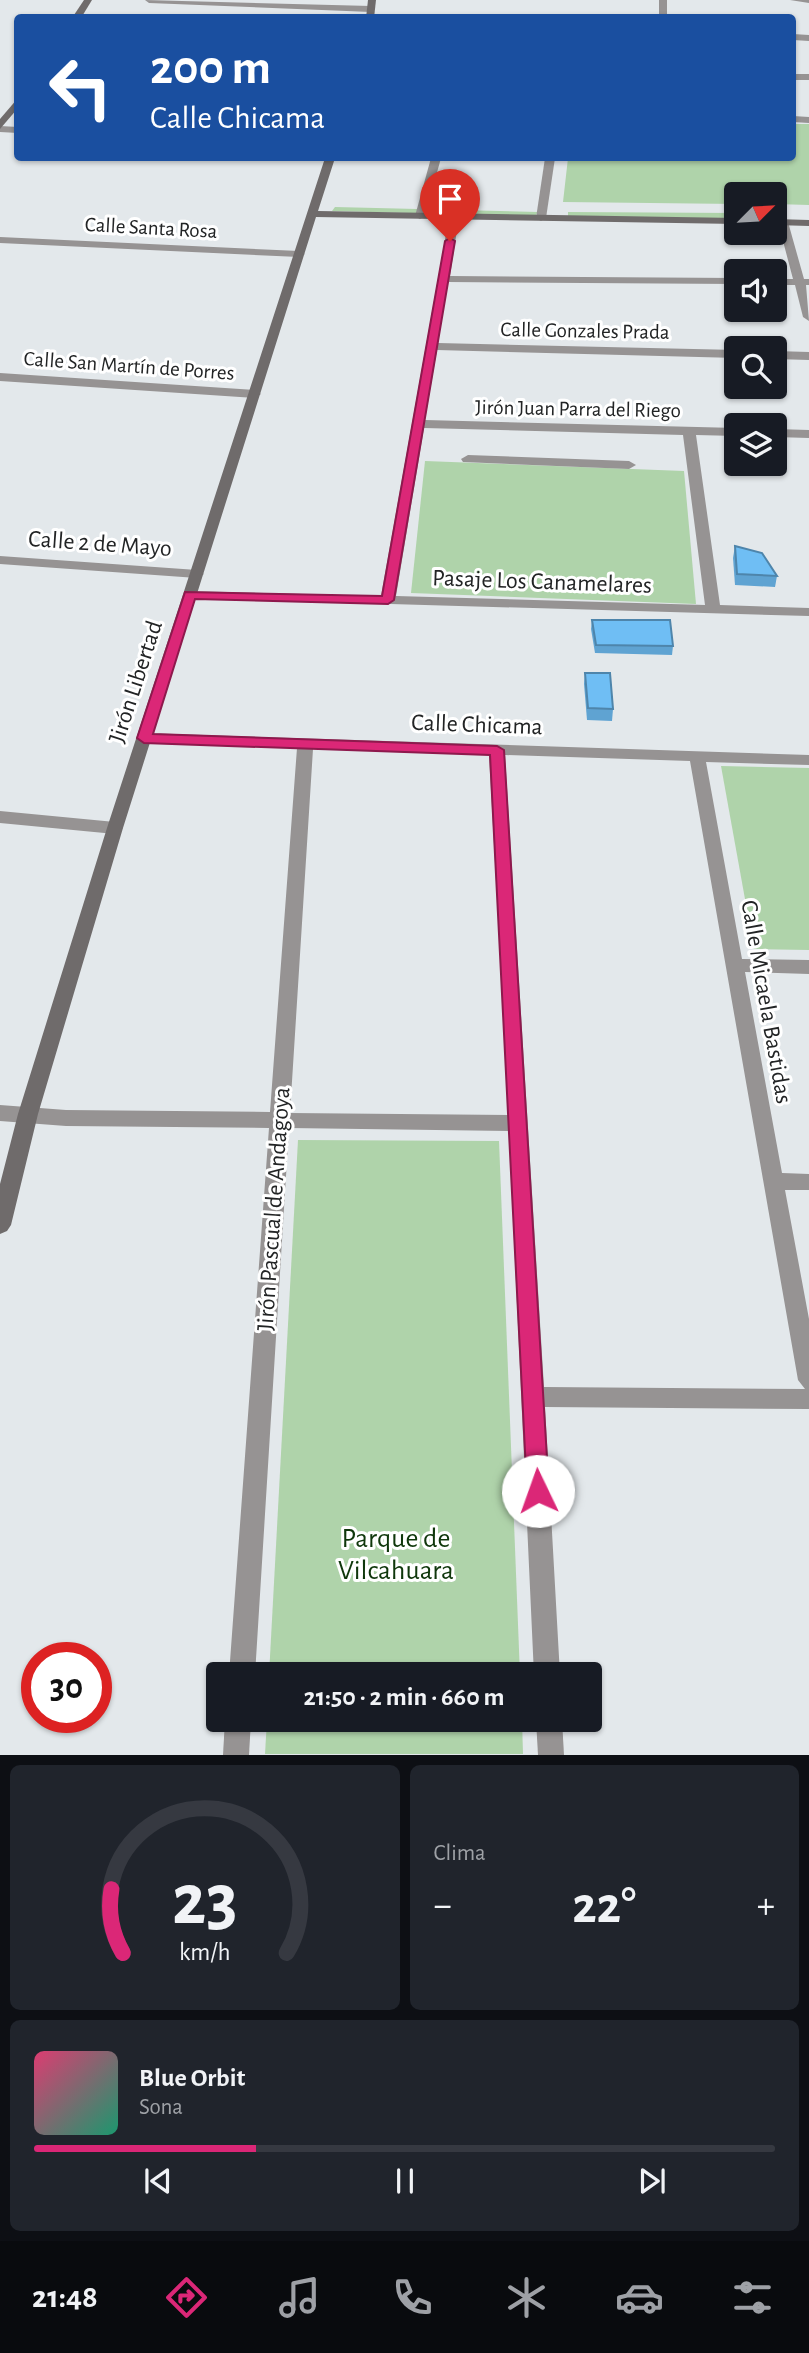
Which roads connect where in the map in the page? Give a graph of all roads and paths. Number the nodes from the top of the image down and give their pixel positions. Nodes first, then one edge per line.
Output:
1 (149, 0) edge
2 (794, 0) edge
3 (809, 1) edge
4 (371, 9) edge
5 (14, 107) edge
6 (0, 128) edge
7 (329, 161) edge
8 (435, 161) edge
9 (550, 161) edge
10 (313, 208) junction
11 (422, 210) junction
12 (724, 210) edge
13 (788, 211) edge
14 (541, 212) junction
15 (809, 212) edge
16 (454, 217) junction
17 (724, 221) edge
18 (788, 222) edge
19 (809, 223) edge
20 (0, 240) edge
21 (788, 244) edge
22 (299, 254) junction
23 (443, 279) junction
24 (724, 281) edge
25 (804, 282) edge
26 (809, 317) edge
27 (432, 346) junction
28 (724, 354) edge
29 (787, 355) edge
30 (809, 356) edge
31 (0, 377) edge
32 (255, 394) junction
33 (419, 424) junction
34 (689, 431) junction
35 (724, 432) edge
36 (787, 433) edge
37 (809, 434) edge
38 (468, 459) dead end
39 (629, 465) dead end
40 (0, 560) edge
41 (197, 574) junction
42 (190, 595) junction
43 (388, 600) junction
44 (713, 609) junction
45 (809, 612) edge
46 (144, 738) junction
47 (305, 743) junction
48 (497, 750) junction
49 (697, 757) junction
50 (809, 760) edge
51 (0, 817) edge
52 (115, 828) junction
53 (734, 965) junction
54 (809, 967) edge
55 (0, 1113) edge
56 (28, 1114) junction
57 (280, 1121) junction
58 (519, 1124) junction
59 (774, 1181) junction
60 (809, 1182) edge
61 (0, 1225) edge
62 (809, 1380) edge
63 (534, 1397) junction
64 (809, 1399) edge
65 (243, 1662) edge
66 (546, 1662) edge
67 (237, 1732) edge
68 (550, 1732) edge
69 (236, 1755) edge
70 (551, 1755) edge

1 - 4 street
2 - 3 street
5 - 6 street
7 - 10 street, Jirón Libertad
8 - 11 street
9 - 14 street
10 - 11 street
10 - 22 street, Jirón Libertad
11 - 14 street
11 - 16 street
12 - 14 street
13 - 15 street
14 - 16 street
14 - 17 street
16 - 23 street
18 - 19 street
20 - 22 street, Calle Santa Rosa
21 - 25 street
22 - 32 street, Jirón Libertad
23 - 24 street
23 - 27 street
25 - 26 street
27 - 28 street, Calle Gonzales Prada
27 - 33 street
29 - 30 street
31 - 32 street, Calle San Martín de Porres
32 - 41 street, Jirón Libertad
33 - 34 street, Jirón Juan Parra del Riego
33 - 43 street
34 - 35 street, Jirón Juan Parra del Riego
34 - 44 street
36 - 37 street
38 - 39 street
40 - 41 street, Calle 2 de Mayo
41 - 42 street, Jirón Libertad
42 - 43 street, Pasaje Los Canamelares
42 - 46 street, Jirón Libertad
43 - 44 street, Pasaje Los Canamelares
44 - 45 street, Pasaje Los Canamelares
46 - 47 street, Calle Chicama
46 - 52 street, Jirón Libertad
47 - 48 street, Calle Chicama
47 - 57 street, Jirón Pascual de Andagoya
48 - 49 street, Calle Chicama
48 - 58 street
49 - 50 street, Calle Chicama
49 - 53 street, Calle Micaela Bastidas
51 - 52 street
52 - 56 street, Jirón Libertad
53 - 54 street
53 - 59 street, Calle Micaela Bastidas
55 - 56 street
56 - 57 street
56 - 61 street, Jirón Libertad
57 - 58 street
57 - 65 street, Jirón Pascual de Andagoya
58 - 63 street
59 - 60 street
59 - 62 street, Calle Micaela Bastidas
63 - 64 street
63 - 66 street
67 - 69 street
68 - 70 street

